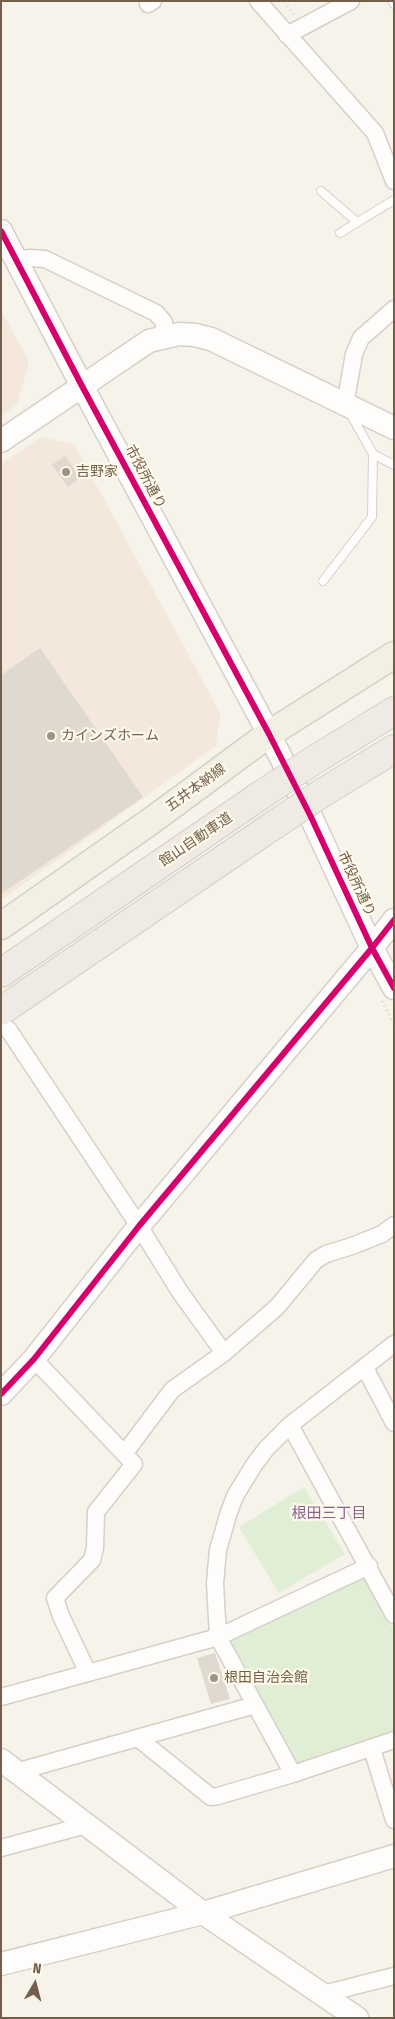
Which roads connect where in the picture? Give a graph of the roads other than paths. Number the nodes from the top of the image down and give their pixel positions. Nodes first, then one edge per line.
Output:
1 (258, 1) edge
2 (351, 1) edge
3 (287, 35) junction
4 (394, 181) edge
5 (321, 192) dead end
6 (394, 200) edge
7 (357, 222) junction
8 (1, 231) edge
9 (340, 233) dead end
10 (17, 260) junction
11 (394, 309) edge
12 (164, 336) junction
13 (82, 386) junction
14 (345, 405) junction
15 (394, 428) edge
16 (1, 441) edge
17 (373, 454) junction
18 (394, 465) edge
19 (323, 581) dead end
20 (394, 655) edge
21 (394, 711) edge
22 (269, 734) junction
23 (394, 750) edge
24 (317, 805) junction
25 (394, 920) edge
26 (1, 926) edge
27 (372, 948) junction
28 (1, 973) edge
29 (394, 988) edge
30 (8, 1013) edge
31 (394, 1225) edge
32 (140, 1226) junction
33 (394, 1344) edge
34 (224, 1353) junction
35 (34, 1359) junction
36 (365, 1368) junction
37 (1, 1394) edge
38 (394, 1423) edge
39 (290, 1425) junction
40 (124, 1454) junction
41 (369, 1566) junction
42 (394, 1615) edge
43 (218, 1637) junction
44 (88, 1673) junction
45 (1, 1697) edge
46 (255, 1705) junction
47 (139, 1739) junction
48 (394, 1740) edge
49 (372, 1749) junction
50 (8, 1766) edge
51 (293, 1774) junction
52 (394, 1820) edge
53 (86, 1825) junction
54 (1, 1848) edge
55 (394, 1856) edge
56 (203, 1913) junction
57 (1, 1964) edge
58 (394, 1976) edge
59 (323, 1994) junction
60 (357, 2018) edge

1 - 3 street
2 - 3 street
3 - 4 street
5 - 7 lane
6 - 7 lane
7 - 9 lane
8 - 10 street, 市役所通り
10 - 12 street
10 - 13 street, 市役所通り
11 - 14 street
12 - 13 street
12 - 14 street
13 - 16 street
13 - 22 street, 市役所通り
14 - 15 street
14 - 17 lane
17 - 18 lane
17 - 19 lane
20 - 22 main road, 五井本納線
21 - 28 highway, 館山自動車道, bridge
22 - 24 street, 市役所通り
22 - 26 main road, 五井本納線
23 - 24 highway
24 - 27 street, 市役所通り
24 - 30 highway, bridge
25 - 27 street
27 - 29 street, 市役所通り
27 - 32 street
30 - 32 street
31 - 34 street
32 - 34 street
32 - 35 street
33 - 36 street
34 - 40 street
35 - 37 street
35 - 40 street
36 - 38 street
36 - 39 street
39 - 41 street
39 - 43 street
40 - 44 street
41 - 42 street
41 - 43 street
43 - 44 street
43 - 46 street
44 - 45 street
46 - 47 street
46 - 51 street
47 - 50 street
47 - 51 street
48 - 49 street
49 - 51 street
49 - 52 street
50 - 53 street
53 - 54 street
53 - 56 street
55 - 56 street
56 - 57 street
56 - 59 street
58 - 59 street
59 - 60 street

